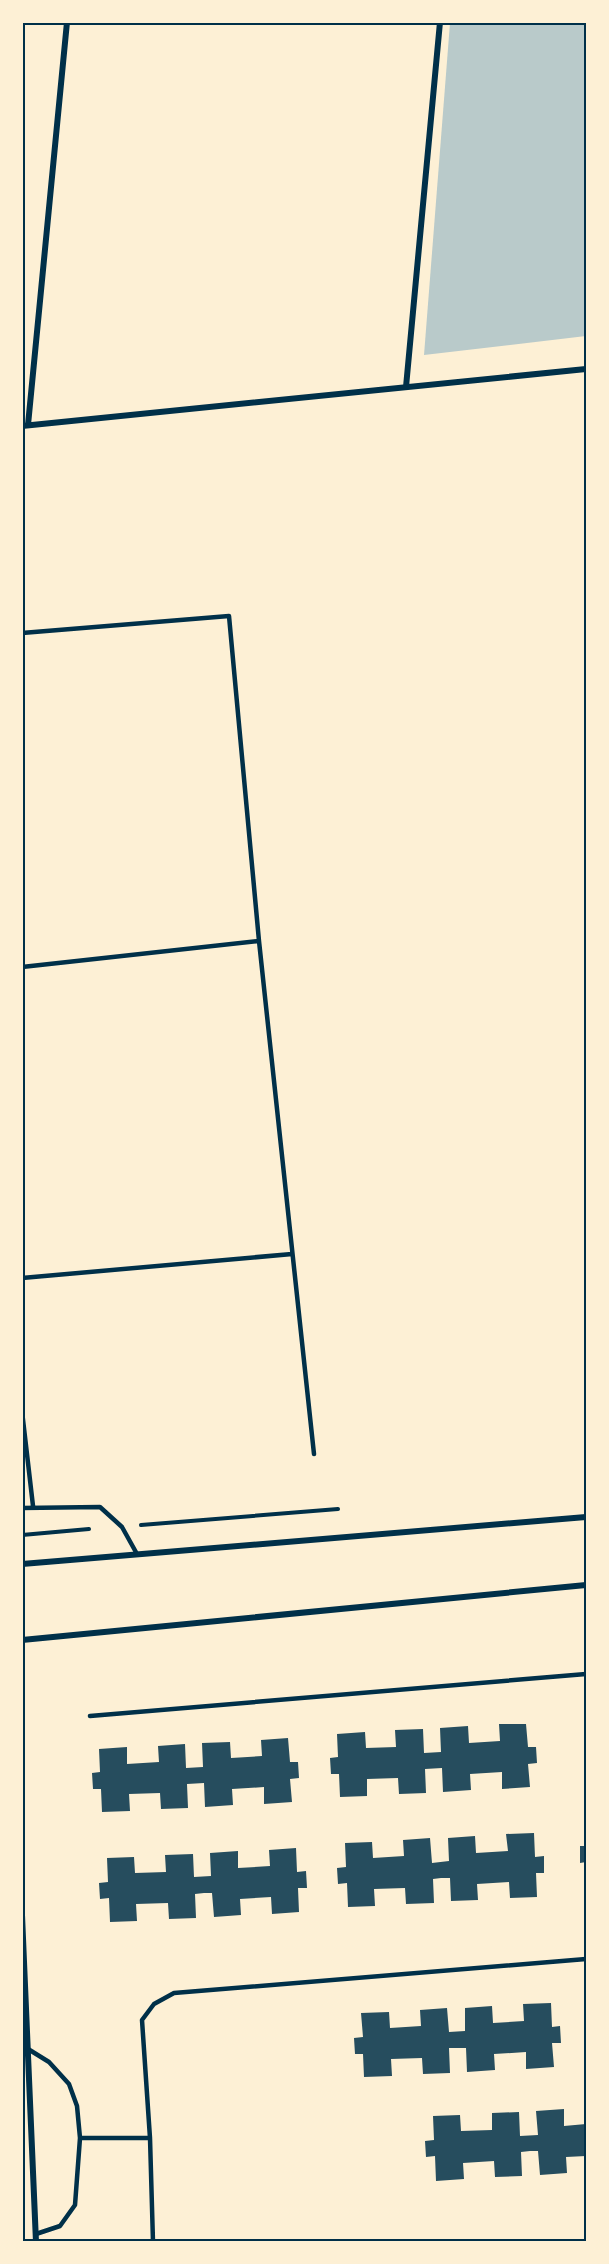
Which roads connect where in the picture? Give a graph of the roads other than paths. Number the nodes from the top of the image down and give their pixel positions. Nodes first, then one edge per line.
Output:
1 (67, 22) edge
2 (440, 22) edge
3 (586, 369) edge
4 (406, 387) junction
5 (25, 426) edge
6 (22, 633) edge
7 (259, 941) junction
8 (22, 967) edge
9 (292, 1254) junction
10 (22, 1278) edge
11 (22, 1411) edge
12 (314, 1454) dead end
13 (33, 1506) junction
14 (22, 1508) edge
15 (586, 1517) edge
16 (137, 1554) junction
17 (22, 1564) edge
18 (586, 1585) edge
19 (22, 1640) edge
20 (586, 1674) edge
21 (90, 1716) dead end
22 (22, 1915) edge
23 (586, 1959) edge
24 (28, 2049) junction
25 (80, 2138) junction
26 (150, 2138) junction
27 (36, 2238) edge
28 (153, 2241) edge

1 - 5 street
2 - 4 street
3 - 4 street
4 - 5 street
6 - 7 lane
7 - 8 lane
7 - 9 lane
9 - 10 lane
9 - 12 lane
11 - 13 lane
13 - 14 lane
13 - 16 lane
15 - 16 street
16 - 17 street
18 - 19 street
20 - 21 lane
22 - 24 street
23 - 26 lane
24 - 25 lane
24 - 27 street
25 - 26 lane
25 - 27 lane
26 - 28 lane

